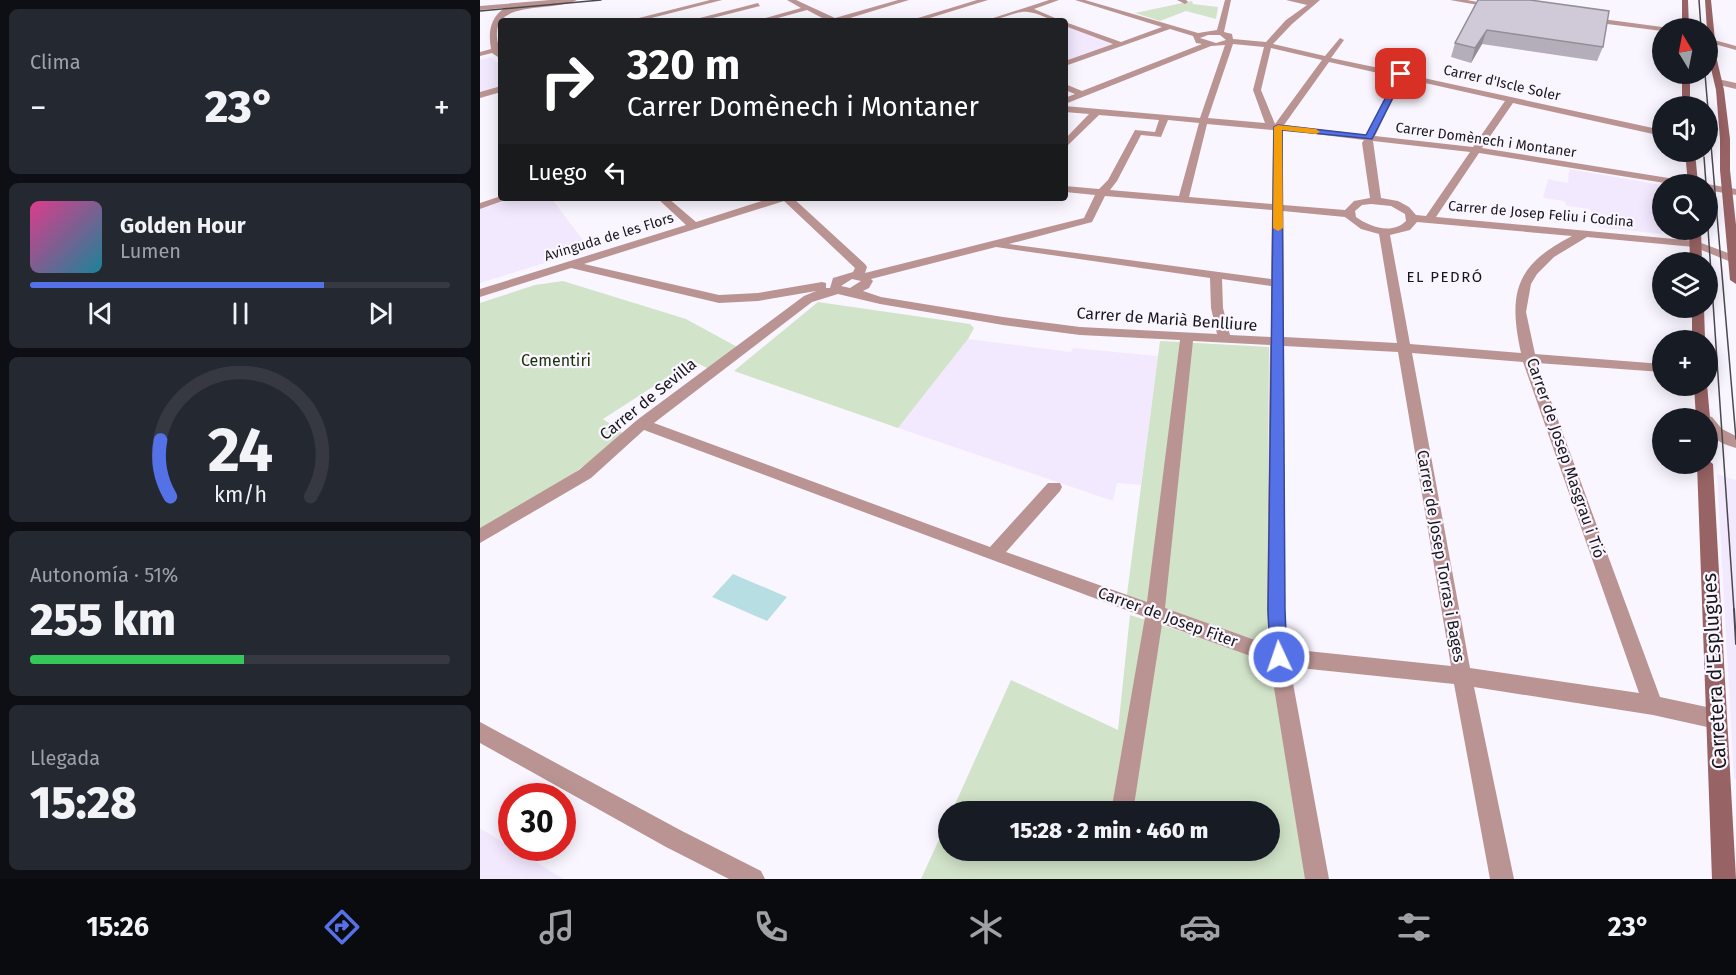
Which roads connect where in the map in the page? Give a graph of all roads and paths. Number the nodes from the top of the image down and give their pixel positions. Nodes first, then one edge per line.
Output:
1 (574, 0) edge
2 (719, 0) edge
3 (766, 0) edge
4 (906, 0) edge
5 (985, 0) edge
6 (1056, 0) edge
7 (1078, 0) edge
8 (1107, 0) edge
9 (1228, 0) edge
10 (1289, 0) edge
11 (1453, 0) edge
12 (1685, 0) edge
13 (1708, 0) edge
14 (795, 1) edge
15 (1314, 2) edge
16 (1480, 2) edge
17 (515, 3) edge
18 (1090, 3) junction
19 (872, 4) dead end
20 (944, 4) dead end
21 (758, 5) junction
22 (880, 7) junction
23 (1501, 7) edge
24 (480, 8) edge
25 (807, 8) junction
26 (955, 8) junction
27 (1028, 9) junction
28 (644, 18) edge
29 (704, 18) edge
30 (738, 18) edge
31 (770, 18) edge
32 (828, 18) edge
33 (844, 18) edge
34 (922, 18) edge
35 (998, 18) edge
36 (1050, 18) edge
37 (1582, 18) edge
38 (1686, 18) edge
39 (1708, 18) edge
40 (1068, 25) edge
41 (1169, 27) junction
42 (1652, 28) edge
43 (1220, 33) junction
44 (1198, 35) junction
45 (1340, 40) dead end
46 (1230, 41) junction
47 (1718, 43) edge
48 (1120, 44) junction
49 (1209, 44) junction
50 (1269, 45) junction
51 (1736, 48) edge
52 (498, 53) edge
53 (1415, 53) dead end
54 (480, 54) edge
55 (1327, 60) junction
56 (1068, 63) edge
57 (1401, 74) junction
58 (1718, 82) joint
59 (1736, 86) edge
60 (1068, 88) edge
61 (498, 90) edge
62 (1082, 94) junction
63 (480, 95) edge
64 (1511, 99) junction
65 (1068, 100) edge
66 (1068, 109) edge
67 (1095, 112) junction
68 (1164, 118) junction
69 (1274, 128) junction
70 (1652, 131) edge
71 (1369, 137) junction
72 (1068, 142) edge
73 (1475, 150) junction
74 (1652, 178) edge
75 (1068, 189) edge
76 (1731, 191) edge
77 (1102, 192) junction
78 (1183, 199) junction
79 (498, 200) edge
80 (1376, 200) junction
81 (665, 201) edge
82 (773, 201) edge
83 (790, 201) edge
84 (480, 206) edge
85 (1278, 208) junction
86 (1349, 214) junction
87 (1412, 218) junction
88 (1429, 219) junction
89 (694, 226) junction
90 (1384, 232) junction
91 (1585, 234) junction
92 (1696, 240) edge
93 (1696, 244) junction
94 (991, 245) junction
95 (1696, 252) edge
96 (1735, 259) edge
97 (570, 265) junction
98 (1216, 275) junction
99 (861, 276) junction
100 (1736, 280) edge
101 (1278, 283) junction
102 (842, 288) junction
103 (480, 293) edge
104 (1187, 337) junction
105 (1225, 340) junction
106 (1276, 343) junction
107 (1405, 348) junction
108 (1530, 358) junction
109 (1652, 367) edge
110 (642, 424) junction
111 (1718, 434) edge
112 (1736, 444) edge
113 (1705, 474) edge
114 (1054, 488) dead end
115 (480, 536) edge
116 (993, 555) junction
117 (1155, 613) junction
118 (1279, 657) junction
119 (1462, 676) junction
120 (1653, 705) junction
121 (1716, 718) junction
122 (480, 732) edge
123 (1124, 801) edge
124 (753, 879) edge
125 (1317, 879) edge
126 (1502, 879) edge
127 (1724, 879) edge

1 - 17 street
2 - 28 street
3 - 21 street
4 - 22 street
5 - 26 street
6 - 27 street
7 - 18 street
8 - 18 street
9 - 43 street
10 - 15 street
11 - 16 street
12 - 38 street
13 - 39 street
14 - 25 street
15 - 50 street
16 - 23 street
17 - 24 street
17 - 52 street
18 - 41 street
19 - 22 street
20 - 26 street
21 - 29 street
21 - 30 street
22 - 33 street
25 - 31 street
25 - 32 street
26 - 34 street
27 - 35 street
27 - 36 street
37 - 42 street
40 - 48 street
41 - 44 street
41 - 48 street
43 - 44 street
43 - 46 street
44 - 49 street
45 - 55 street
46 - 49 street, Carrer d'Iscle Soler
46 - 50 street, Carrer d'Iscle Soler
46 - 78 street
47 - 51 street
48 - 56 street
49 - 62 street
50 - 55 street, Carrer d'Iscle Soler
50 - 69 street
52 - 54 street
53 - 57 street
55 - 57 street, Carrer d'Iscle Soler
55 - 69 street
57 - 64 street, Carrer d'Iscle Soler
57 - 71 street
58 - 59 street
58 - 76 street
60 - 62 street
61 - 63 street
62 - 65 street
64 - 70 street, Carrer d'Iscle Soler
64 - 73 street
66 - 67 street, Carrer Domènech i Montaner
67 - 68 street, Carrer Domènech i Montaner
67 - 72 street
68 - 69 street, Carrer Domènech i Montaner
68 - 77 street
69 - 71 street, Carrer Domènech i Montaner
69 - 85 street
71 - 73 street, Carrer Domènech i Montaner
71 - 80 street
73 - 74 street, Carrer Domènech i Montaner
73 - 88 street
75 - 77 street
76 - 96 street
77 - 78 street
77 - 94 street
78 - 85 street
79 - 84 street
80 - 86 street
80 - 87 street
81 - 89 street
82 - 89 street, Avinguda de les Flors
83 - 99 street
85 - 86 street
85 - 101 street
86 - 90 street
87 - 88 street, Carrer de Josep Feliu i Codina
87 - 90 street
88 - 91 street, Carrer de Josep Feliu i Codina
89 - 97 street, Avinguda de les Flors
90 - 107 street, Carrer de Josep Torras i Bages
91 - 93 street, Carrer de Josep Feliu i Codina
91 - 108 street, Carrer de Josep Masgrau i Tió
92 - 93 street
93 - 95 street
93 - 96 street, Carrer de Josep Feliu i Codina
94 - 98 street
94 - 99 street
96 - 100 street
97 - 102 street
97 - 103 street, Avinguda de les Flors
98 - 101 street
98 - 105 street
99 - 102 street
99 - 102 street
101 - 106 street
102 - 104 street, Carrer de Marià Benlliure
102 - 110 street, Carrer de Sevilla
104 - 105 street, Carrer de Marià Benlliure
104 - 117 street
105 - 106 street, Carrer de Marià Benlliure
106 - 107 street, Carrer de Marià Benlliure
106 - 118 street
107 - 108 street, Carrer de Marià Benlliure
107 - 119 street, Carrer de Josep Torras i Bages
108 - 109 street, Carrer de Marià Benlliure
108 - 120 street, Carrer de Josep Masgrau i Tió
110 - 115 street, Carrer de Sevilla
110 - 116 street, Carrer de Josep Fiter
111 - 112 street
113 - 121 street, Carretera d'Esplugues
114 - 116 street
116 - 117 street, Carrer de Josep Fiter
117 - 118 street, Carrer de Josep Fiter
117 - 123 street
118 - 119 street, Carrer de Josep Fiter
118 - 125 street
119 - 120 street, Carrer de Josep Fiter
119 - 126 street, Carrer de Josep Torras i Bages
120 - 121 street, Carrer de Josep Fiter
121 - 127 street, Carretera d'Esplugues
122 - 124 street

